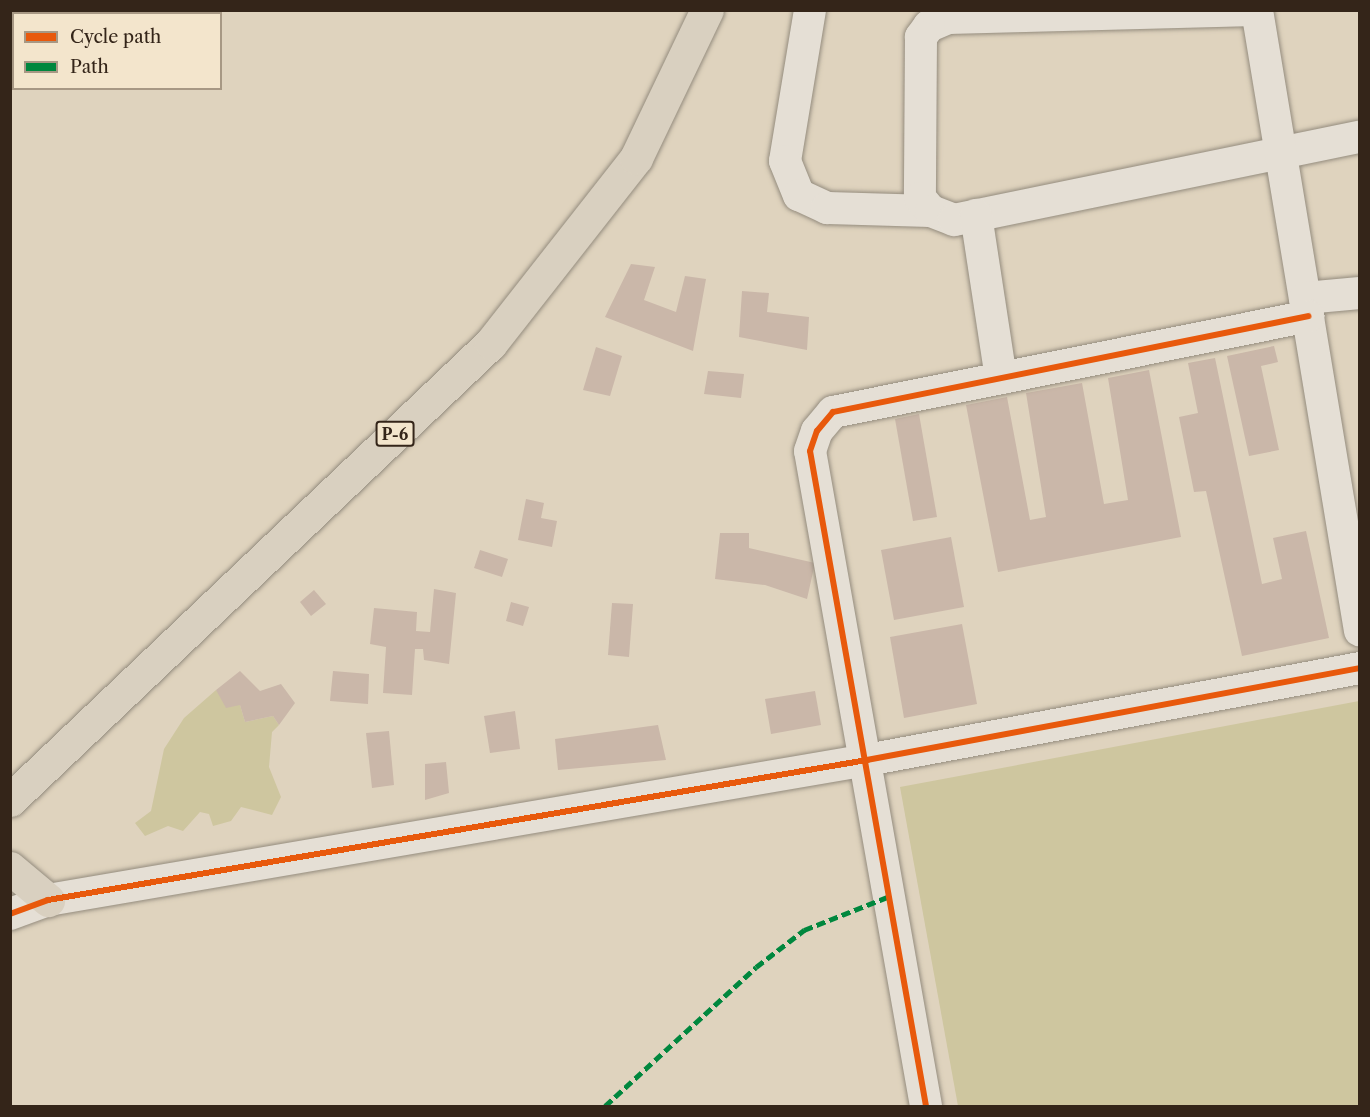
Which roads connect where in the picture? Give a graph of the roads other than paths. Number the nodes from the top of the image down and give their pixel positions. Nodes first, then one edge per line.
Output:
1 (707, 10) edge
2 (810, 10) edge
3 (1256, 10) edge
4 (1359, 137) edge
5 (1281, 153) junction
6 (931, 211) junction
7 (976, 215) junction
8 (1359, 292) edge
9 (1306, 307) junction
10 (1001, 378) junction
11 (1359, 632) edge
12 (1359, 668) edge
13 (867, 760) junction
14 (10, 800) edge
15 (10, 868) edge
16 (48, 900) junction
17 (10, 914) edge
18 (926, 1107) edge

1 - 14 highway, P-6
2 - 6 street
3 - 5 street
3 - 6 street
4 - 5 street
5 - 7 street
5 - 9 street
6 - 7 street
7 - 10 street
8 - 9 street
9 - 10 street
9 - 11 street
10 - 13 street
12 - 13 street
13 - 16 street
13 - 18 street
15 - 16 highway
16 - 17 street

